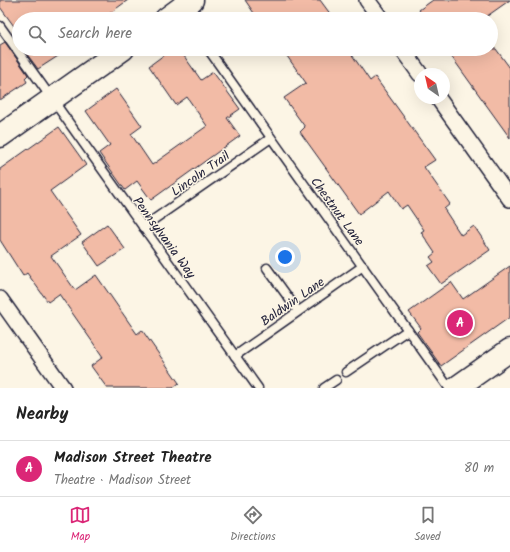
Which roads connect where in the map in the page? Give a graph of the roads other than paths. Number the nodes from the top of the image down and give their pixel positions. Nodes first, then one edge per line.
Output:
1 (367, 0) edge
2 (376, 12) edge
3 (0, 26) edge
4 (12, 43) edge
5 (21, 56) edge
6 (113, 56) edge
7 (213, 56) edge
8 (407, 56) edge
9 (416, 68) edge
10 (52, 100) junction
11 (442, 104) edge
12 (0, 136) edge
13 (271, 138) junction
14 (510, 199) edge
15 (143, 227) junction
16 (363, 266) junction
17 (267, 268) dead end
18 (0, 299) edge
19 (298, 311) junction
20 (408, 330) junction
21 (510, 350) edge
22 (235, 356) junction
23 (346, 372) dead end
24 (336, 380) dead end
25 (63, 388) edge
26 (258, 388) edge
27 (324, 388) edge
28 (448, 388) edge
29 (456, 388) edge

1 - 2 street
3 - 4 lane, Pennsylvania Way
5 - 10 lane, Pennsylvania Way
6 - 10 street
7 - 13 lane, Chestnut Lane
8 - 9 street
10 - 12 street
10 - 15 lane, Pennsylvania Way
11 - 14 street
13 - 15 lane, Lincoln Trail
13 - 16 lane, Chestnut Lane
15 - 22 lane, Pennsylvania Way
16 - 19 lane, Baldwin Lane
16 - 20 lane, Chestnut Lane
17 - 19 lane
18 - 25 street
19 - 22 lane, Baldwin Lane
20 - 23 lane
20 - 28 lane, Chestnut Lane
21 - 29 street
22 - 26 lane, Pennsylvania Way
24 - 27 lane

